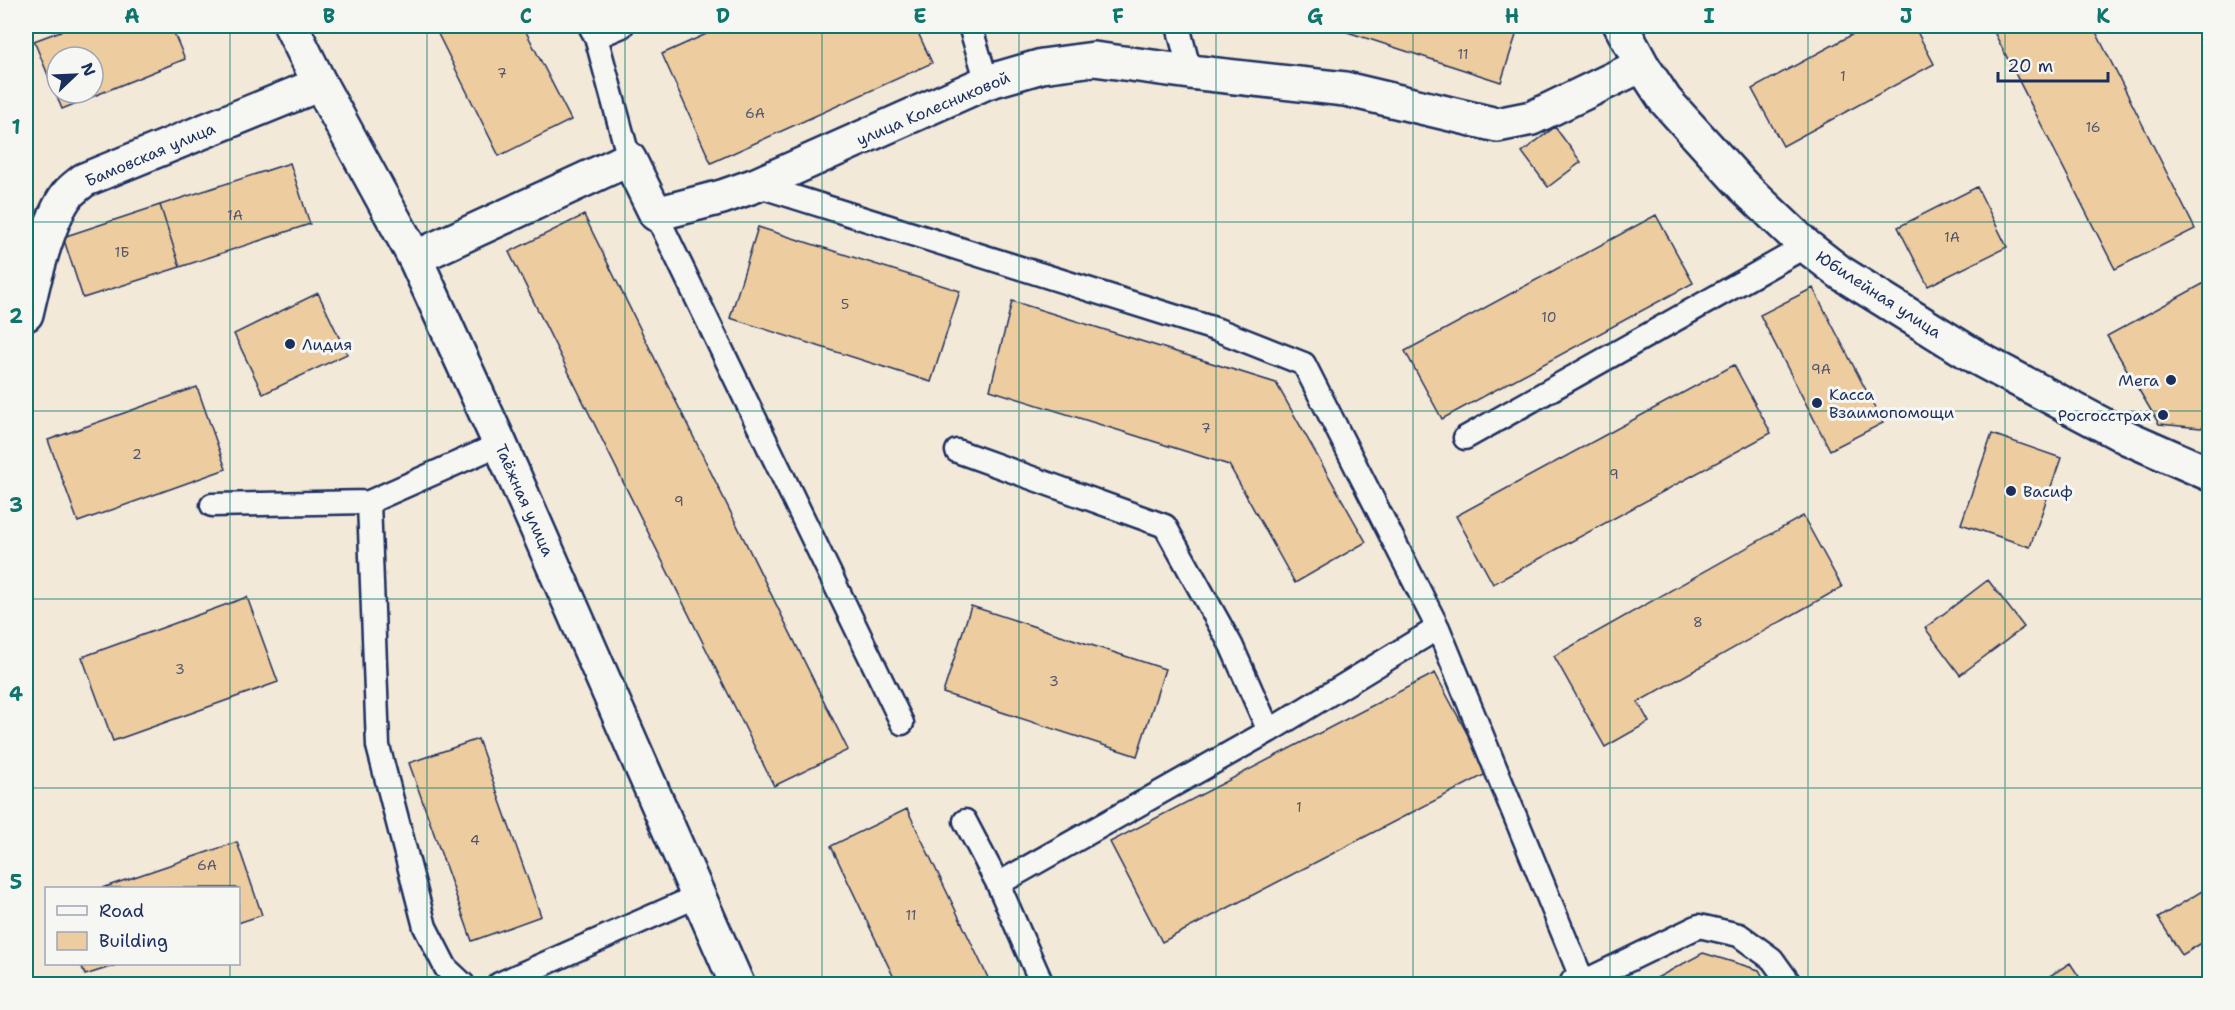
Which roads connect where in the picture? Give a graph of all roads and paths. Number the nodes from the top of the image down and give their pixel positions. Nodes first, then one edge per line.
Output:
1 (291, 26) edge
2 (622, 26) edge
3 (970, 26) edge
4 (1178, 26) edge
5 (1621, 26) edge
6 (593, 31) edge
7 (1642, 65) junction
8 (1190, 72) junction
9 (987, 82) junction
10 (320, 84) junction
11 (629, 159) junction
12 (756, 185) junction
13 (656, 214) junction
14 (1806, 246) junction
15 (416, 258) junction
16 (26, 314) edge
17 (1465, 438) dead end
18 (500, 444) junction
19 (957, 451) dead end
20 (2210, 474) edge
21 (369, 502) junction
22 (212, 505) dead end
23 (1438, 628) junction
24 (902, 723) dead end
25 (1269, 731) junction
26 (965, 821) dead end
27 (998, 884) junction
28 (698, 896) junction
29 (1580, 983) edge
30 (463, 984) edge
31 (499, 984) edge
32 (737, 984) edge
33 (1042, 984) edge
34 (1790, 984) edge

1 - 10 street, Таёжная улица
2 - 6 lane
3 - 9 lane
4 - 8 lane
5 - 7 street, Юбилейная улица
6 - 11 lane
7 - 8 street, улица Колесниковой
7 - 14 street, Юбилейная улица
8 - 9 street, улица Колесниковой
9 - 12 street, улица Колесниковой
10 - 15 street, Таёжная улица
10 - 16 street, Бамовская улица
11 - 13 street
11 - 15 street
12 - 13 street, улица Колесниковой
12 - 23 lane
13 - 24 lane
14 - 17 lane
14 - 20 street, Юбилейная улица
15 - 18 street, Таёжная улица
18 - 21 lane
18 - 28 street, Таёжная улица
19 - 25 lane
21 - 22 lane
21 - 30 lane
23 - 25 lane
23 - 29 lane
25 - 27 lane
26 - 27 lane
27 - 33 lane
28 - 31 lane
28 - 32 street, Таёжная улица
29 - 34 lane

